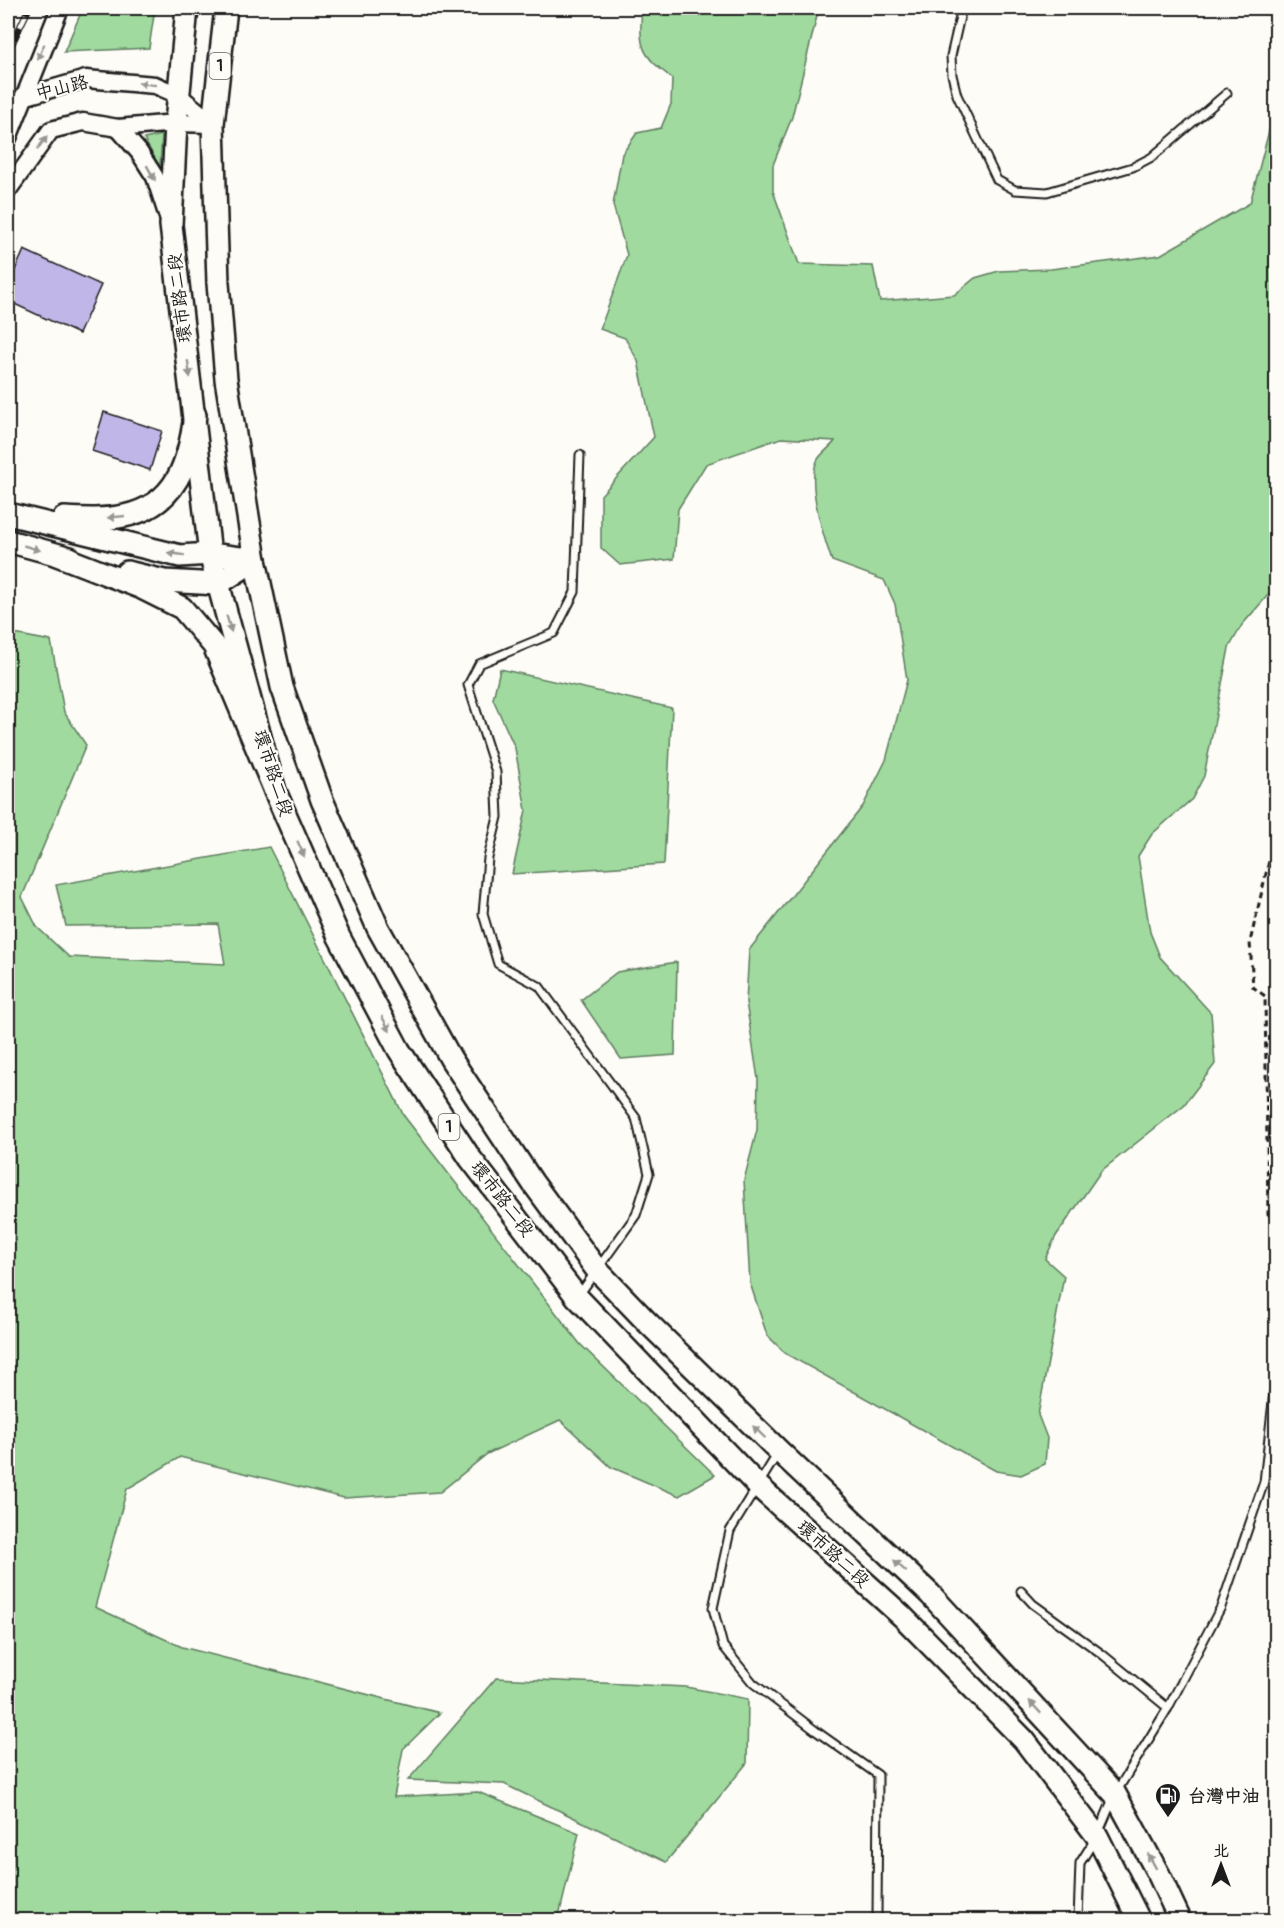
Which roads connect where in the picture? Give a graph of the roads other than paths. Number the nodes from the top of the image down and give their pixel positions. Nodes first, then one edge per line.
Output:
1 (60, 8) edge
2 (187, 8) edge
3 (226, 8) edge
4 (962, 8) edge
5 (1227, 93) dead end
6 (178, 95) junction
7 (23, 97) junction
8 (176, 123) junction
9 (213, 124) junction
10 (118, 128) junction
11 (8, 138) edge
12 (8, 190) edge
13 (171, 225) junction
14 (195, 415) junction
15 (580, 455) dead end
16 (8, 514) edge
17 (30, 518) junction
18 (8, 541) edge
19 (210, 554) junction
20 (57, 555) junction
21 (255, 560) junction
22 (218, 584) junction
23 (275, 791) junction
24 (597, 1270) junction
25 (577, 1297) junction
26 (1276, 1389) edge
27 (779, 1451) junction
28 (758, 1486) junction
29 (1021, 1591) dead end
30 (1168, 1708) junction
31 (1115, 1794) junction
32 (1097, 1836) junction
33 (1179, 1917) edge
34 (877, 1920) edge
35 (1078, 1920) edge
36 (1139, 1920) edge

1 -> 7 street
2 - 6 main road, 1
3 - 9 main road, 1
4 - 5 lane
6 -> 7 street, 中山路
6 - 8 main road, 1
6 - 9 street, 中山路
7 - 11 street, 中山路
8 - 9 street
8 - 10 street
8 - 13 main road, 環市路二段 / 1
9 - 21 main road, 環市路二段 / 1
12 -> 10 street
10 -> 13 street
13 -> 14 main road, 環市路二段 / 1
14 -> 17 main road
14 - 19 main road, 環市路二段 / 1
15 - 24 lane
16 - 17 main road
19 -> 17 main road
18 -> 20 main road
19 - 21 main road
19 - 22 main road, 環市路二段 / 1
20 - 22 main road
20 - 23 main road
21 - 22 main road
21 - 24 main road, 環市路二段 / 1
22 -> 23 main road, 環市路二段 / 1
23 -> 25 main road, 環市路二段 / 1
24 - 25 lane
27 -> 24 main road, 環市路二段 / 1
25 - 28 main road, 環市路二段 / 1
26 - 30 lane
27 - 28 lane
31 -> 27 main road, 環市路二段 / 1
28 - 32 main road, 環市路二段 / 1
28 - 34 lane
29 - 30 lane
30 - 31 lane
31 - 32 lane
33 -> 31 main road, 環市路二段 / 1
32 - 35 lane
32 - 36 main road, 環市路二段 / 1

